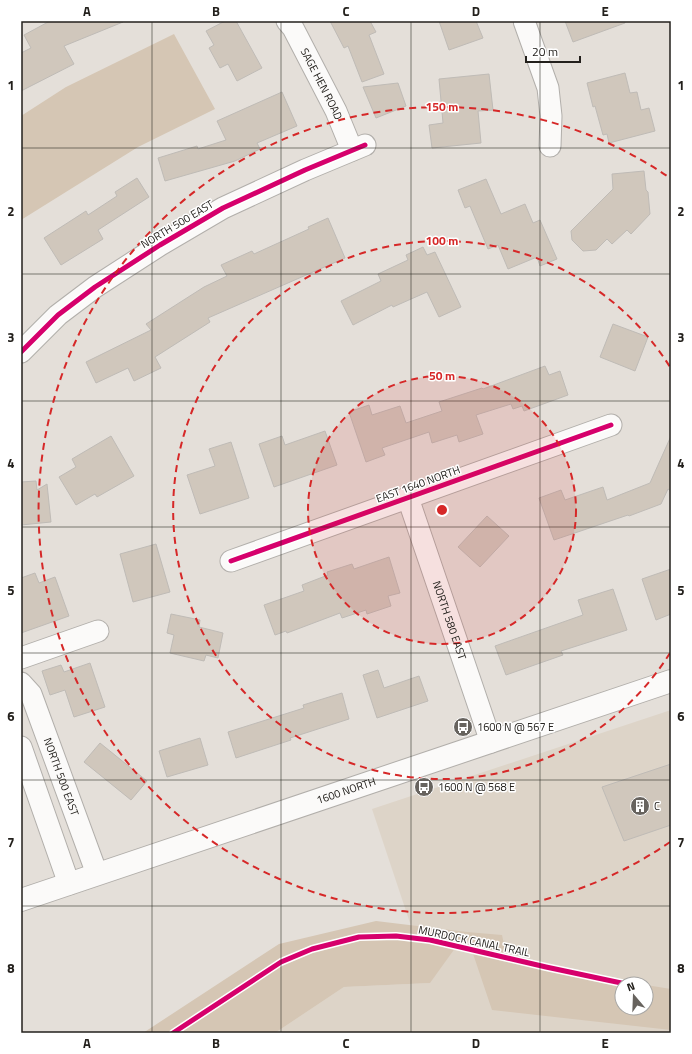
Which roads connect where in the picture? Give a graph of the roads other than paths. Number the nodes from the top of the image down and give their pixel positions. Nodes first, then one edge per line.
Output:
1 (288, 21) edge
2 (524, 21) edge
3 (550, 146) dead end
4 (358, 147) joint
5 (21, 351) edge
6 (611, 426) dead end
7 (408, 498) junction
8 (231, 561) dead end
9 (98, 632) dead end
10 (21, 658) edge
11 (671, 681) edge
12 (21, 683) edge
13 (491, 742) junction
14 (21, 747) edge
15 (97, 874) junction
16 (69, 884) junction
17 (21, 900) edge

1 - 4 street, SAGE HEN ROAD
2 - 3 street
4 - 5 street, NORTH 500 EAST
6 - 7 street, EAST 1640 NORTH
7 - 8 street, EAST 1640 NORTH
7 - 13 street, NORTH 580 EAST
9 - 10 street
11 - 13 main road, 1600 NORTH
12 - 15 street, NORTH 500 EAST
13 - 15 main road, 1600 NORTH
14 - 16 street
15 - 16 main road, 1600 NORTH
16 - 17 main road, 1600 NORTH

